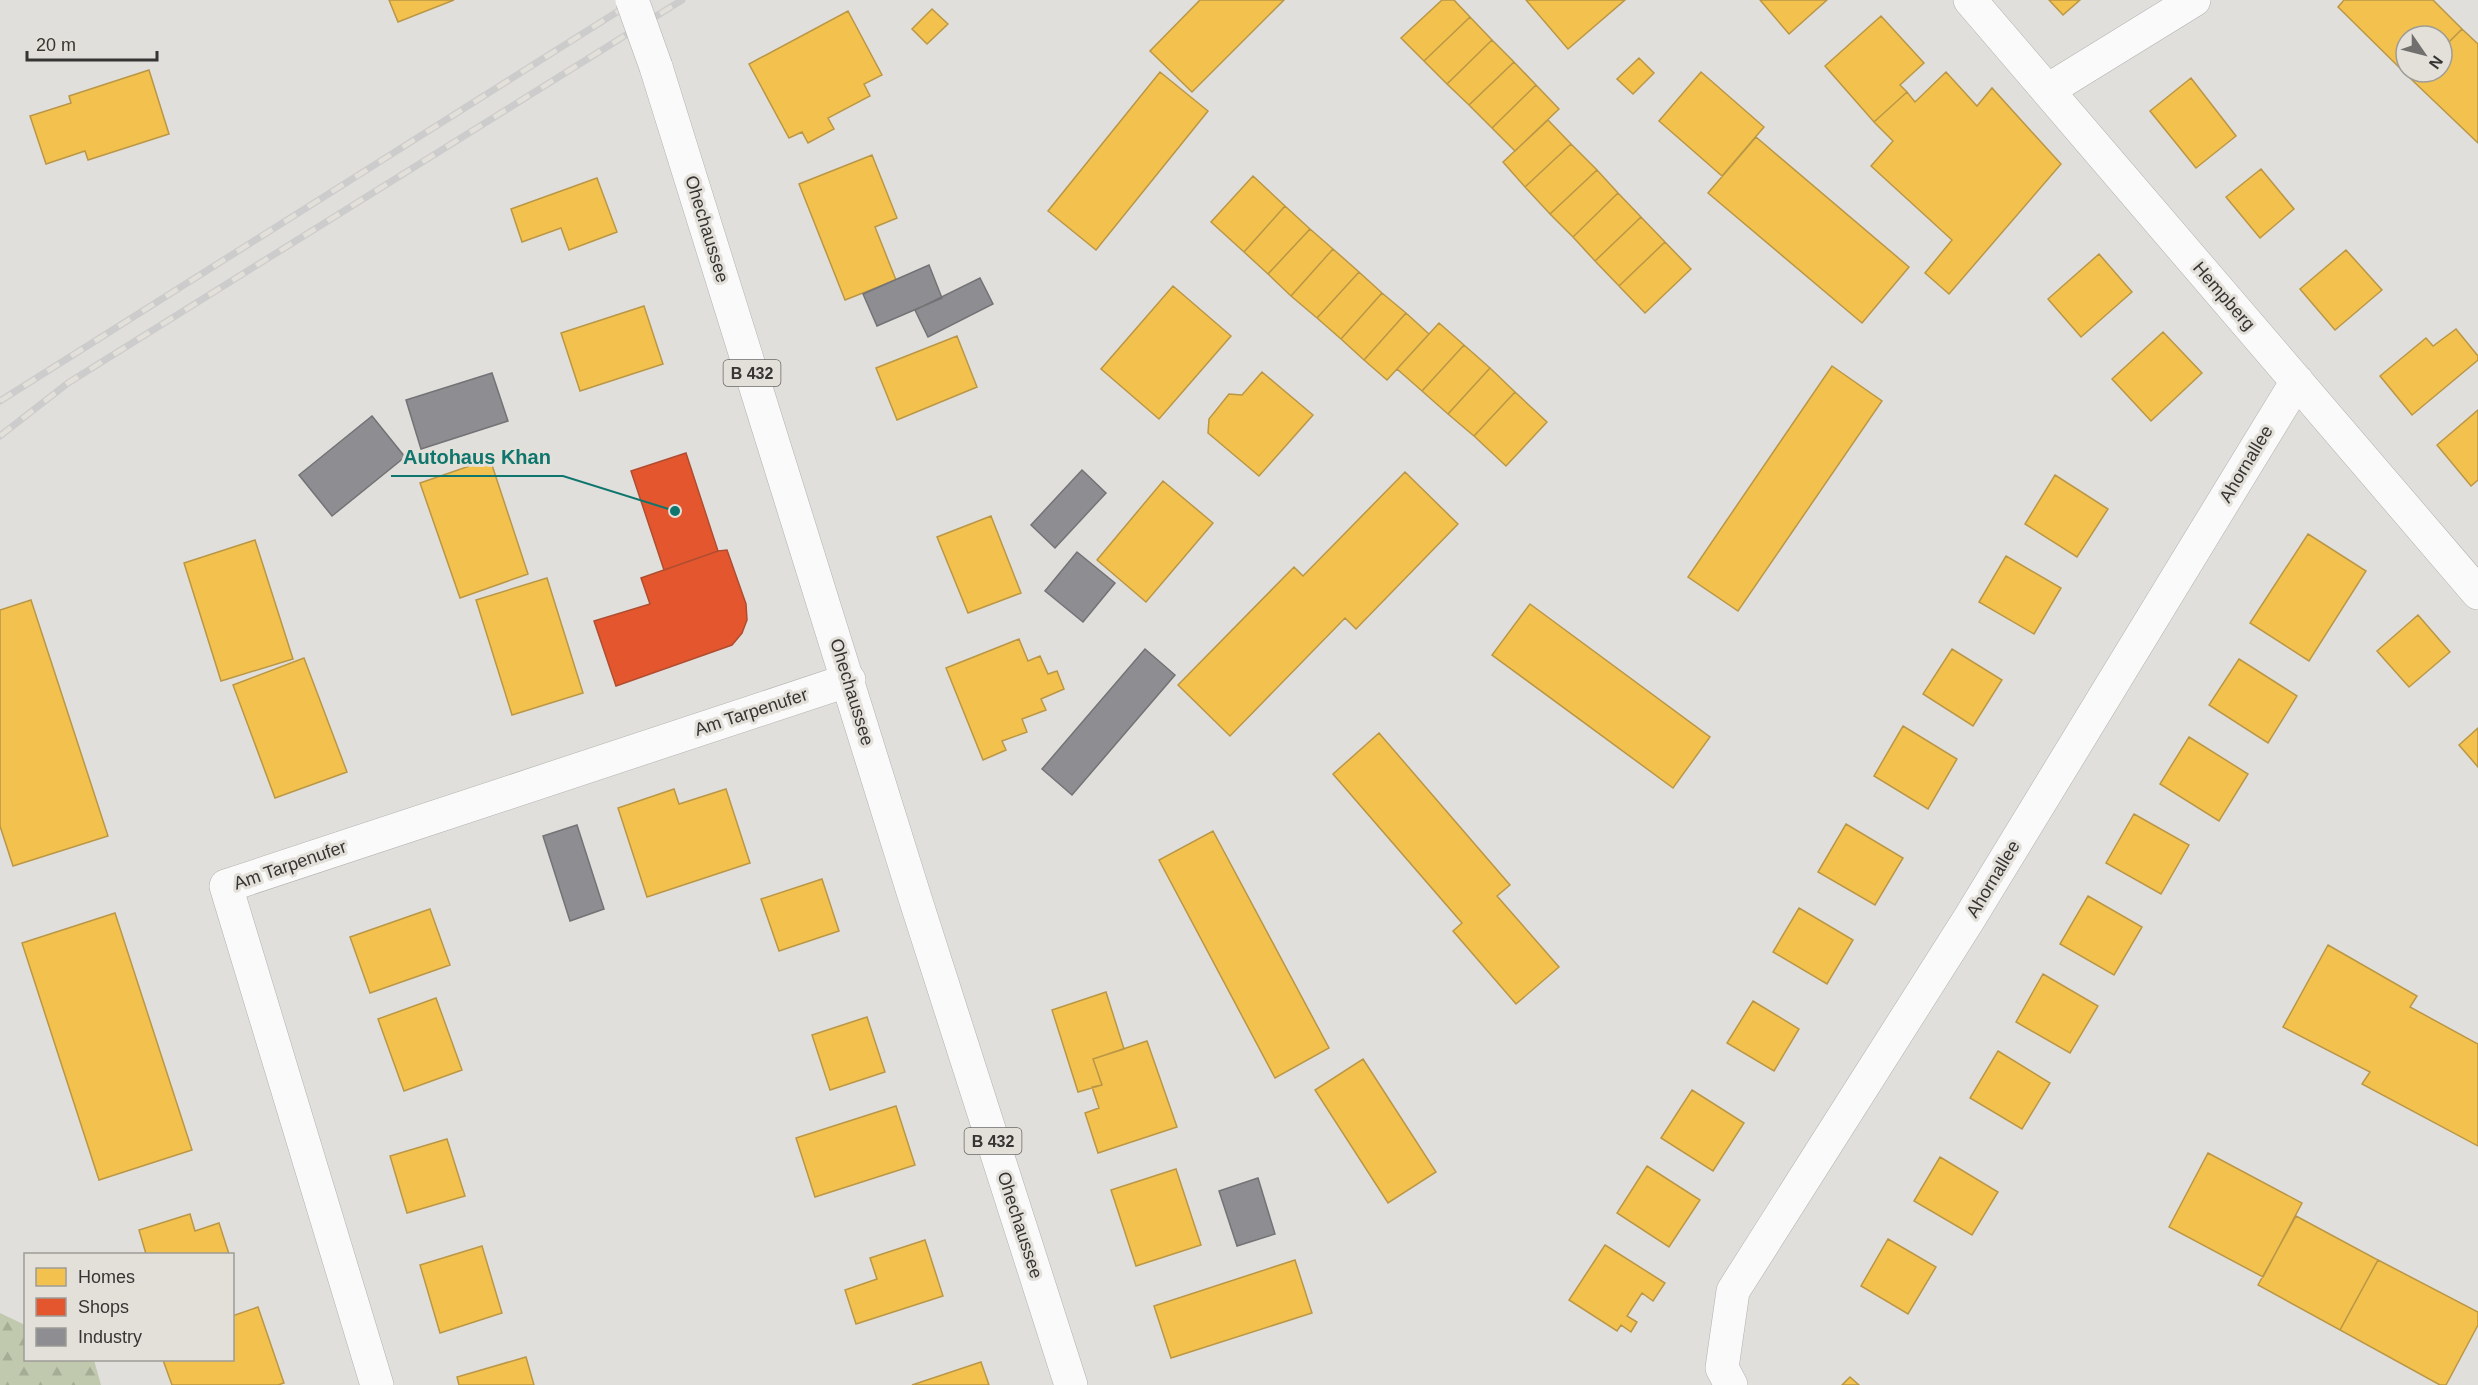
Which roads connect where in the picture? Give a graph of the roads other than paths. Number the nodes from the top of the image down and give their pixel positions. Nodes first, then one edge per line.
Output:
1 (632, 0) edge
2 (1970, 0) edge
3 (2194, 0) edge
4 (2048, 90) junction
5 (2297, 381) junction
6 (2478, 593) edge
7 (849, 680) junction
8 (377, 1385) edge
9 (1071, 1385) edge
10 (1731, 1385) edge

1 - 7 street, Ohechaussee / B 432, bridge
2 - 4 street, Hempberg
3 - 4 street
4 - 5 street, Hempberg
5 - 6 street, Hempberg
5 - 10 street, Ahornallee
7 - 8 street, Am Tarpenufer
7 - 9 street, Ohechaussee / B 432

